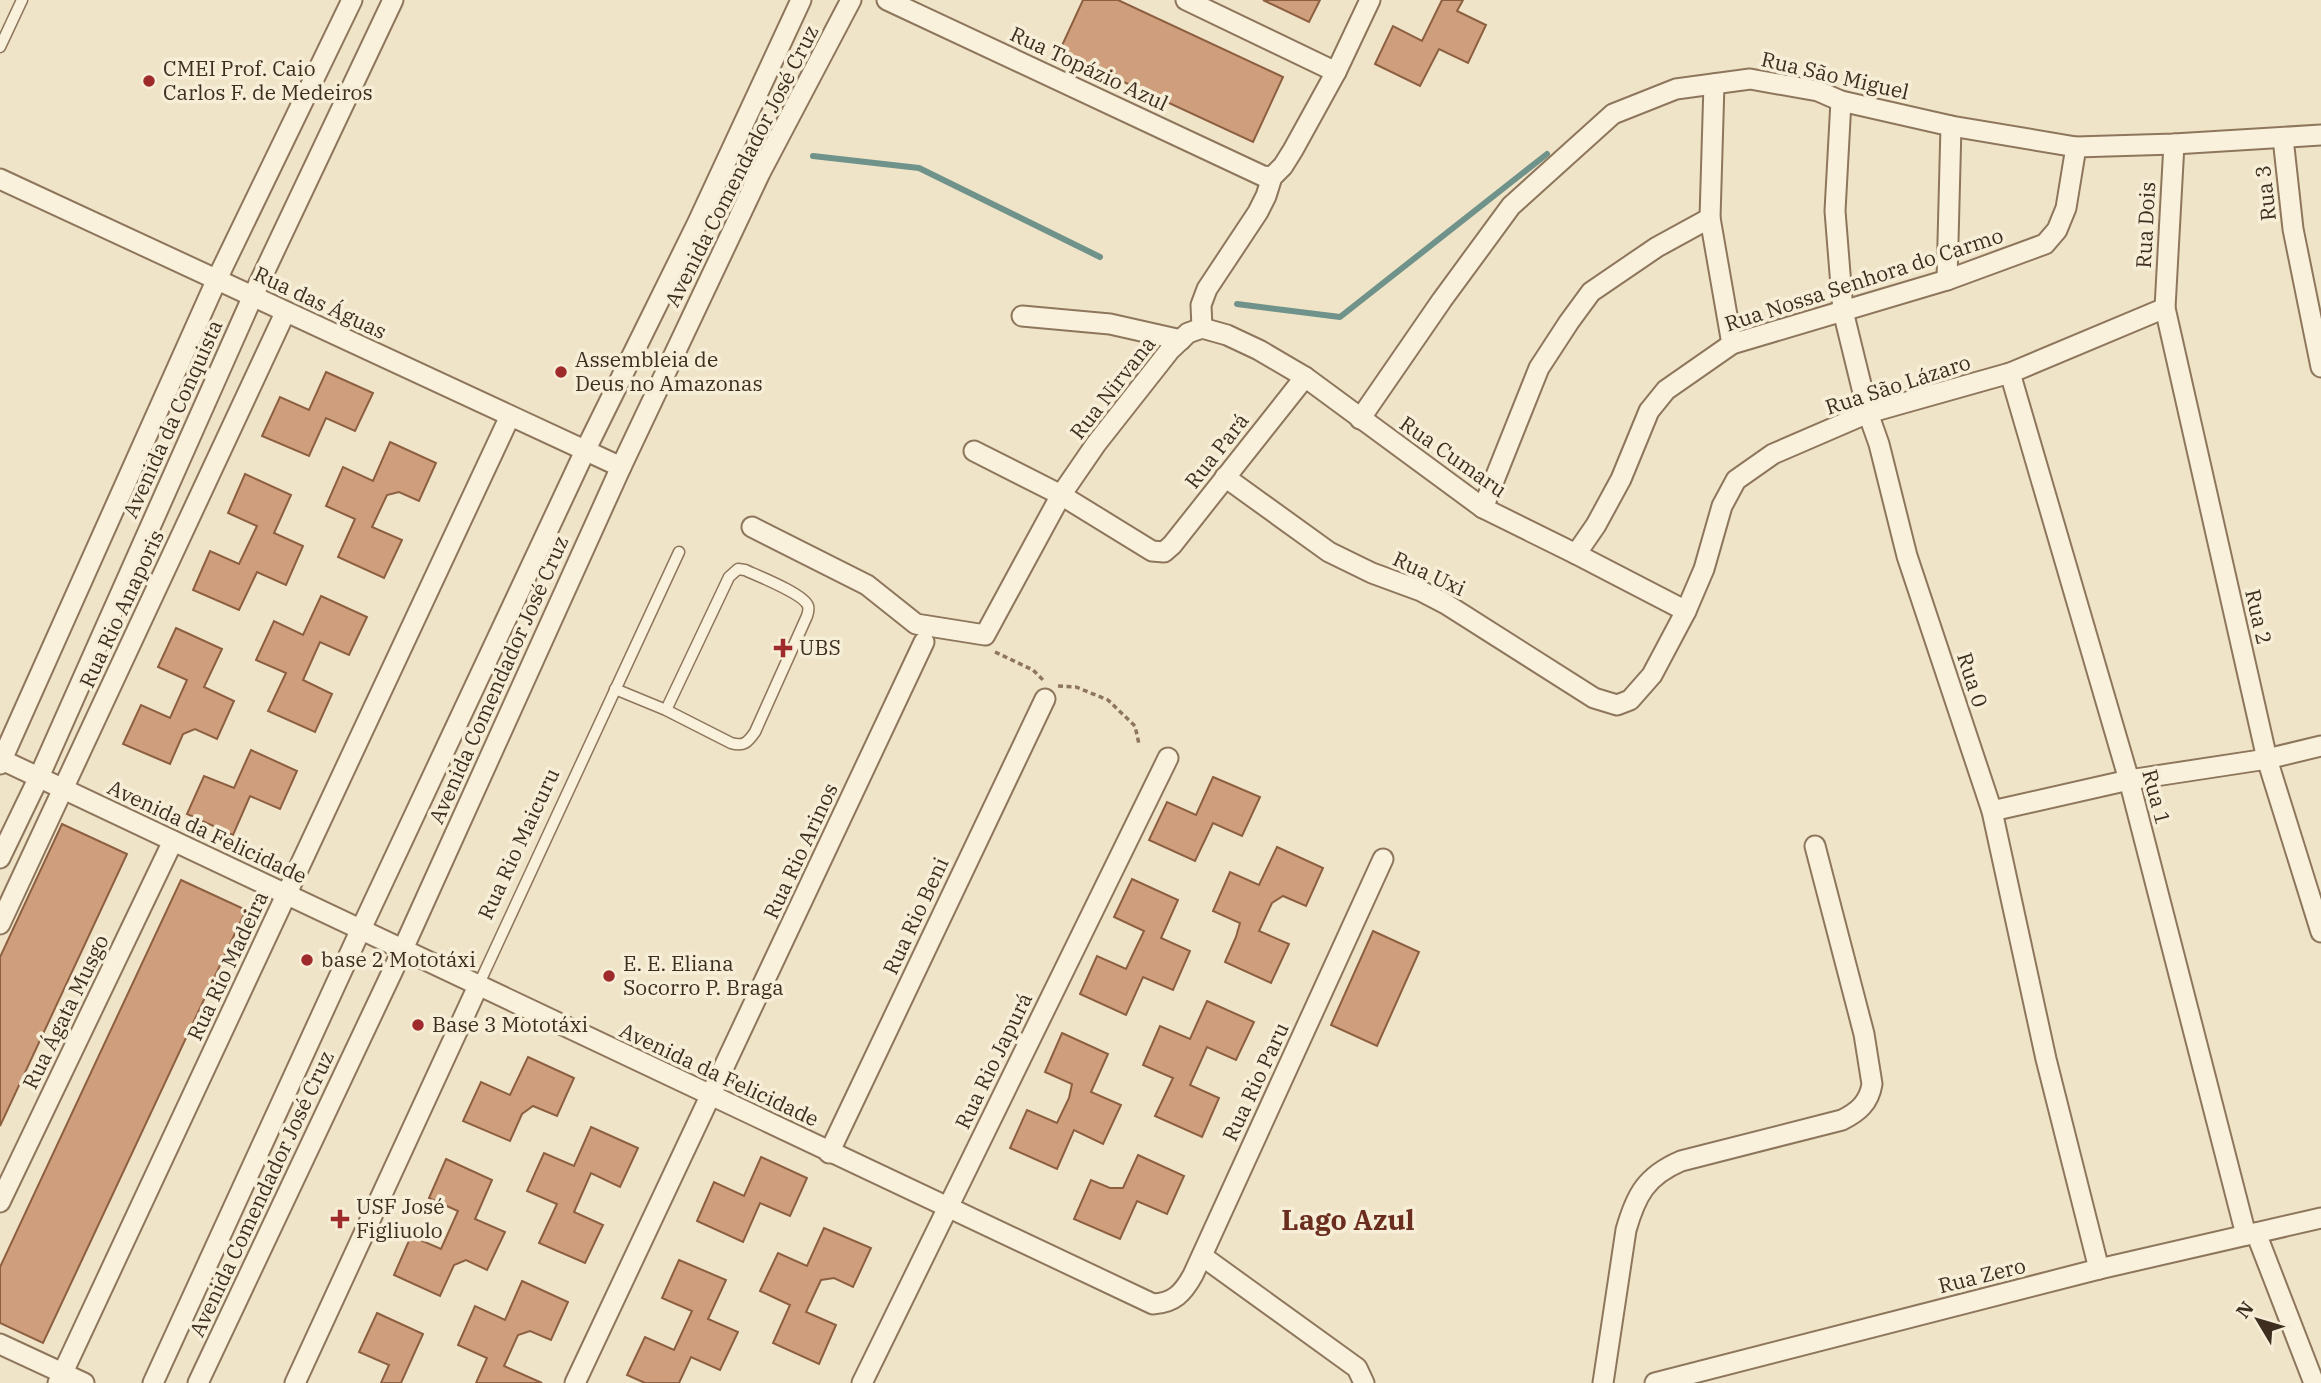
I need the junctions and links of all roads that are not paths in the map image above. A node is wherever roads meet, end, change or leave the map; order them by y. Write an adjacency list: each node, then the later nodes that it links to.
1 (22, 0): 9 (lane)
2 (352, 0): 21 (street, Avenida da Conquista)
3 (393, 0): 23 (street, Avenida da Conquista)
4 (801, 0): 37 (street, Avenida Comendador José Cruz)
5 (851, 0): 39 (street, Avenida Comendador José Cruz)
6 (887, 0): 18 (street, Rua Topázio Azul)
7 (1186, 0): 10 (street)
8 (1370, 0): 10 (street)
9 (0, 47)
10 (1336, 72): 18 (street)
11 (1714, 84): 12 (street, Rua São Miguel); 20 (street); 36 (street, Rua São Miguel)
12 (1841, 101): 13 (street, Rua São Miguel); 25 (street, Rua 0)
13 (1951, 125): 17 (street, Rua São Miguel); 22 (street)
14 (2321, 135): 15 (street, Rua São Miguel)
15 (2283, 138): 16 (street, Rua São Miguel); 31 (street, Rua 3)
16 (2174, 144): 17 (street, Rua São Miguel); 24 (street, Rua Dois)
17 (2076, 147): 22 (street, Rua Nossa Senhora do Carmo)
18 (1272, 177): 28 (street)
19 (0, 179): 21 (street, Rua das Águas)
20 (1710, 218): 30 (street); 42 (street)
21 (218, 279): 23 (street, Rua das Águas); 55 (street, Avenida da Conquista)
22 (1947, 280): 25 (street, Rua Nossa Senhora do Carmo)
23 (253, 298): 26 (street, Rua das Águas); 56 (street, Avenida da Conquista)
24 (2165, 308): 32 (street, Rua São Lázaro); 54 (street, Rua 2)
25 (1843, 311): 30 (street, Rua Nossa Senhora do Carmo); 34 (street, Rua 0)
26 (285, 313): 35 (street, Rua das Águas); 58 (street, Rua Rio Anaporis)
27 (1022, 316): 29 (street)
28 (1202, 328): 29 (street, Rua Nirvana); 33 (street, Rua Cumaru)
29 (1181, 340): 41 (street, Rua Nirvana)
30 (1732, 344): 45 (street, Rua Nossa Senhora do Carmo)
31 (2321, 367)
32 (2010, 373): 34 (street, Rua São Lázaro); 57 (street, Rua 1)
33 (1305, 377): 36 (street, Rua Cumaru); 40 (street, Rua Pará)
34 (1868, 413): 46 (street, Rua São Lázaro); 59 (street, Rua 0)
35 (510, 416): 37 (street, Rua das Águas); 64 (street, Rua Rio Madeira)
36 (1360, 419): 42 (street, Rua Cumaru)
37 (584, 451): 39 (street, Rua das Águas); 66 (street, Avenida Comendador José Cruz)
38 (974, 451): 41 (street)
39 (621, 467): 68 (street, Avenida Comendador José Cruz)
40 (1225, 477): 41 (street, Rua Pará); 50 (street, Rua Uxi)
41 (1061, 495): 43 (street, Rua Nirvana)
42 (1483, 508): 45 (street, Rua Cumaru)
43 (752, 527)
44 (679, 552): 48 (lane, Rua Rio Maicuru)
45 (1576, 554): 46 (street, Rua Cumaru)
46 (1686, 611): 50 (street, Rua São Lázaro)
47 (924, 642): 70 (street, Rua Rio Arinos)
48 (615, 689): 51 (lane); 69 (lane, Rua Rio Maicuru)
49 (1045, 699): 71 (street, Rua Rio Beni)
50 (1617, 705)
51 (666, 710): 51 (lane)
52 (2321, 746): 54 (street)
53 (1168, 758): 73 (street, Rua Rio Japurá)
54 (2267, 759): 57 (street); 67 (street, Rua 2)
55 (1, 761): 56 (street, Avenida da Felicidade)
56 (39, 777): 58 (street, Avenida da Felicidade); 62 (street, Avenida da Conquista)
57 (2129, 779): 59 (street); 75 (street, Rua 1)
58 (63, 789): 60 (street, Avenida da Felicidade); 65 (street, Rua Rio Anaporis)
59 (1992, 811): 77 (street, Rua 0)
60 (173, 841): 64 (street, Avenida da Felicidade); 72 (street, Rua Ágata Musgo)
61 (1815, 846): 88 (street)
62 (0, 858)
63 (1383, 859): 76 (street, Rua Rio Paru)
64 (286, 894): 66 (street, Avenida da Felicidade); 80 (street, Rua Rio Madeira)
65 (0, 924)
66 (361, 929): 68 (street, Avenida da Felicidade); 82 (street, Avenida Comendador José Cruz)
67 (2321, 932)
68 (403, 949): 69 (street, Avenida da Felicidade); 83 (street, Avenida Comendador José Cruz)
69 (478, 986): 70 (street, Avenida da Felicidade); 84 (street, Rua Rio Maicuru)
70 (711, 1096): 71 (street, Avenida da Felicidade); 85 (street, Rua Rio Arinos)
71 (829, 1153): 73 (street, Avenida da Felicidade)
72 (0, 1202)
73 (948, 1206): 78 (street, Avenida da Felicidade); 86 (street, Rua Rio Japurá)
74 (2321, 1218): 75 (street, Rua Zero)
75 (2251, 1234): 77 (street, Rua Zero); 90 (street, Rua 1)
76 (1202, 1256): 78 (street, Rua Rio Paru); 87 (street)
77 (2099, 1269): 89 (street, Rua Zero)
78 (1153, 1304)
79 (0, 1344): 80 (street)
80 (60, 1378): 81 (street)
81 (84, 1383)
82 (153, 1383)
83 (198, 1383)
84 (295, 1383)
85 (575, 1383)
86 (862, 1383)
87 (1364, 1383)
88 (1603, 1383)
89 (1655, 1383)
90 (2314, 1383)

